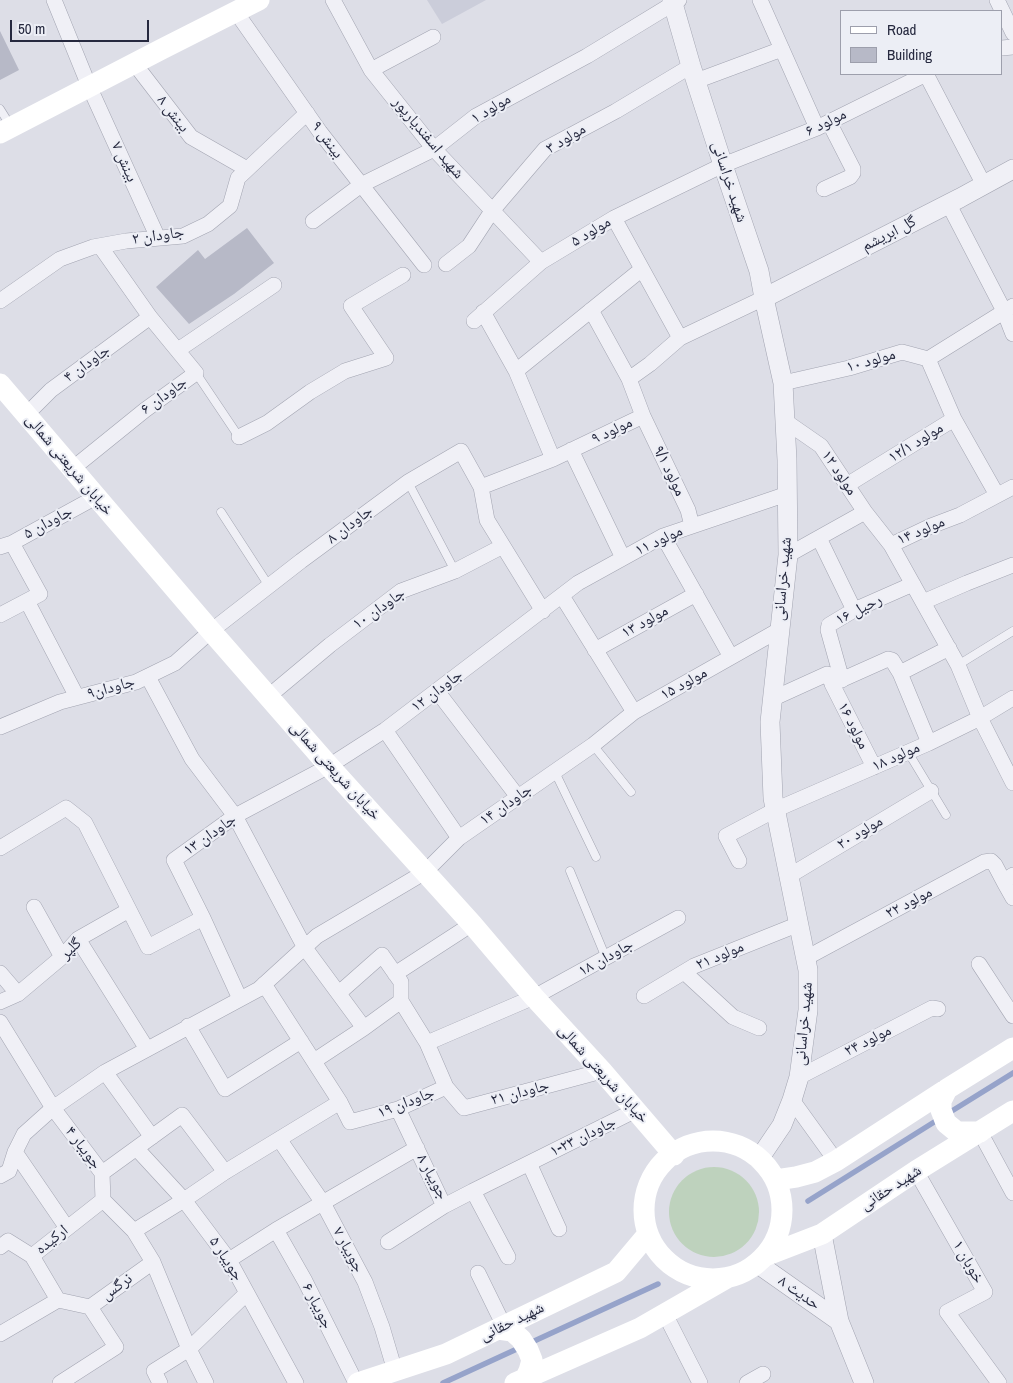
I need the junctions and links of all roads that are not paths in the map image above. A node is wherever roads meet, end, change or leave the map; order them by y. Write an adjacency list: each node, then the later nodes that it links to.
1 (54, 0): 16 (street, بینش ۷)
2 (259, 0): 6 (main road)
3 (332, 0): 12 (street, شهید اسفندیارپور)
4 (760, 0): 10 (street)
5 (675, 1): 13 (street, شهید خراسانی); 21 (street, مولود ۱)
6 (236, 12): 11 (main road); 18 (street, بینش ۹)
7 (1003, 12): 8 (street)
8 (1013, 33)
9 (433, 37): 12 (street)
10 (782, 49): 13 (street, مولود ۳); 19 (street)
11 (134, 64): 16 (main road); 24 (street, بینش ۸)
12 (371, 70): 21 (street, شهید اسفندیارپور)
13 (694, 74): 22 (street, شهید خراسانی); 29 (street, مولود ۳)
14 (924, 75): 19 (street, مولود ۶)
15 (927, 75): 26 (street)
16 (90, 86): 20 (main road); 32 (street, بینش ۷)
17 (0, 109): 20 (lane)
18 (307, 113): 24 (street, جاودان ۲); 25 (street, بینش ۹)
19 (823, 125): 22 (street, مولود ۶); 27 (street)
20 (6, 130)
21 (434, 148): 25 (street, مولود ۱); 29 (street, شهید اسفندیارپور)
22 (723, 165): 30 (street, مولود ۵); 40 (street, شهید خراسانی)
23 (1013, 169): 26 (street, گل ابریشم)
24 (247, 170): 32 (street, جاودان ۲)
25 (360, 185): 31 (street, مولود ۱); 36 (street, بینش ۹)
26 (984, 185): 28 (street, گل ابریشم)
27 (824, 189)
28 (948, 203): 40 (street, گل ابریشم); 42 (street)
29 (492, 211): 34 (street, شهید اسفندیارپور); 35 (street, مولود ۳)
30 (614, 218): 34 (street, مولود ۵); 37 (street)
31 (313, 221)
32 (158, 238): 33 (street, جاودان ۲)
33 (100, 246): 41 (street, جاودان ۲); 44 (street)
34 (541, 262): 49 (street, مولود ۵)
35 (446, 264)
36 (424, 265)
37 (642, 269): 43 (street); 46 (street)
38 (403, 275): 58 (street)
39 (274, 286): 47 (street)
40 (764, 298): 46 (street); 52 (street, شهید خراسانی)
41 (0, 301)
42 (1008, 308): 45 (street); 48 (street)
43 (591, 310): 49 (street); 51 (street, مولود ۹)
44 (150, 316): 47 (street); 54 (street, جاودان ۴)
45 (1013, 334)
46 (680, 338): 51 (street)
47 (178, 350): 50 (street)
48 (928, 360): 52 (street, مولود ۱۰); 56 (street, مولود ۱۲/۱)
49 (516, 371): 60 (street)
50 (196, 373): 58 (lane, جاودان ۶); 61 (street, جاودان ۶)
51 (629, 379): 55 (street, مولود ۹)
52 (783, 383): 57 (street, شهید خراسانی)
53 (0, 384): 54 (main road, خیابان شریعتی شمالی)
54 (26, 415): 61 (main road, خیابان شریعتی شمالی)
55 (643, 416): 59 (street, مولود ۹); 71 (street, مولود ۹/۱)
56 (954, 419): 63 (street, مولود ۱۲/۱); 67 (street)
57 (785, 422): 63 (street, مولود ۱۲); 66 (street, شهید خراسانی)
58 (240, 437)
59 (571, 450): 60 (street, مولود ۹); 78 (street)
60 (553, 458): 64 (street, مولود ۹)
61 (72, 469): 68 (main road, خیابان شریعتی شمالی)
62 (408, 482): 64 (street, جاودان ۸); 80 (lane); 82 (street, جاودان ۸)
63 (847, 485): 70 (street, مولود ۱۲)
64 (481, 487): 76 (street)
65 (1013, 487): 67 (street, مولود ۱۴)
66 (787, 494): 71 (street, مولود ۱۱); 77 (street, شهید خراسانی)
67 (997, 495): 75 (street, مولود ۱۴)
68 (96, 497): 74 (street, جاودان ۵); 91 (main road, خیابان شریعتی شمالی)
69 (220, 512): 82 (lane)
70 (865, 512): 73 (street); 75 (street, مولود ۱۴)
71 (692, 526): 72 (street, مولود ۱۱)
72 (663, 536): 78 (street, مولود ۱۱); 83 (street)
73 (819, 538): 77 (street); 87 (street)
74 (6, 545): 85 (street)
75 (890, 545): 81 (street)
76 (504, 546): 80 (street, جاودان ۱۰); 88 (street)
77 (788, 556): 90 (street, شهید خراسانی)
78 (623, 558): 84 (street, مولود ۱۱)
79 (1013, 565): 86 (street)
80 (455, 571): 101 (street, جاودان ۱۰)
81 (913, 584): 86 (street); 87 (street, رحیل ۱۶)
82 (269, 586): 91 (street, جاودان ۸)
83 (696, 594): 94 (street, مولود ۱۳); 95 (street)
84 (562, 596): 88 (street, مولود ۱۱); 94 (street)
85 (33, 597): 89 (street); 102 (street)
86 (923, 602): 93 (street)
87 (854, 610): 99 (street, رحیل ۱۶)
88 (542, 611): 100 (street, جاودان ۱۲)
89 (0, 615)
90 (779, 630): 95 (street, مولود ۱۵); 104 (street, شهید خراسانی)
91 (211, 631): 98 (street, جاودان۹); 101 (main road, خیابان شریعتی شمالی)
92 (1013, 631): 96 (lane)
93 (949, 648): 96 (street); 97 (street)
94 (595, 650): 105 (street)
95 (731, 657): 105 (street, مولود ۱۵)
96 (958, 665): 106 (street)
97 (900, 672): 99 (street, مولود ۱۶); 109 (street)
98 (148, 677): 102 (street, جاودان۹); 121 (street)
99 (837, 682): 104 (street, مولود ۱۶); 113 (street, مولود ۱۶)
100 (437, 691): 108 (street, جاودان ۱۲); 118 (street)
101 (269, 696): 112 (main road, خیابان شریعتی شمالی)
102 (77, 697): 107 (street, جاودان۹)
103 (1013, 698): 106 (street, مولود ۱۸)
104 (772, 699): 119 (street, شهید خراسانی)
105 (634, 712): 110 (street, مولود ۱۵)
106 (980, 718): 109 (street, مولود ۱۸); 115 (street)
107 (0, 726)
108 (386, 730): 112 (street, جاودان ۱۲); 122 (street)
109 (930, 743): 111 (street, مولود ۱۸)
110 (593, 745): 114 (street, جاودان ۱۴); 117 (lane)
111 (908, 752): 113 (street, مولود ۱۸); 116 (lane)
112 (329, 766): 121 (street, جاودان ۱۳); 127 (main road, خیابان شریعتی شمالی)
113 (874, 767): 119 (street, مولود ۱۸)
114 (555, 772): 118 (street, جاودان ۱۴); 124 (lane)
115 (1013, 783)
116 (932, 791): 120 (lane); 128 (street, مولود ۲۰)
117 (631, 792)
118 (518, 797): 122 (street, جاودان ۱۴)
119 (775, 810): 125 (street, مولود ۱۸); 128 (street, شهید خراسانی)
120 (946, 815)
121 (235, 816): 133 (street, جاودان ۱۳); 138 (street)
122 (459, 838): 127 (street, جاودان ۱۴)
123 (0, 848): 132 (street)
124 (596, 858)
125 (739, 861)
126 (570, 871): 140 (lane)
127 (426, 872): 135 (main road, خیابان شریعتی شمالی); 138 (street)
128 (789, 876): 136 (street, شهید خراسانی)
129 (1008, 878): 130 (street); 141 (street, مولود ۲۲)
130 (1013, 898)
131 (34, 907): 139 (street)
132 (128, 910): 133 (street); 137 (street, گلپر)
133 (203, 918): 151 (street, جاودان ۱۳)
134 (678, 918): 140 (street, جاودان ۱۸)
135 (472, 924): 145 (street); 150 (main road, خیابان شریعتی شمالی)
136 (799, 924): 141 (street, شهید خراسانی); 143 (street, مولود ۲۱)
137 (78, 939): 139 (street, گلپر); 163 (street)
138 (305, 948): 146 (street); 147 (street)
139 (62, 958): 148 (street, گلپر)
140 (606, 958): 150 (street, جاودان ۱۸)
141 (806, 958): 167 (street, شهید خراسانی)
142 (979, 964): 155 (street)
143 (684, 972): 149 (street, مولود ۲۱); 159 (street)
144 (0, 973): 148 (street)
145 (395, 974): 147 (street); 152 (street)
146 (264, 984): 151 (street); 160 (street)
147 (339, 993): 158 (street)
148 (18, 994): 153 (street)
149 (644, 996)
150 (534, 997): 161 (street); 165 (main road, خیابان شریعتی شمالی)
151 (240, 999): 157 (street)
152 (401, 1001): 158 (street); 161 (street, جاودان ۱۹)
153 (0, 1002)
154 (938, 1009): 167 (street, مولود ۲۴)
155 (1013, 1016)
156 (0, 1022): 172 (street, جویبار ۴)
157 (188, 1026): 160 (street); 163 (street)
158 (364, 1028): 164 (street)
159 (759, 1028)
160 (301, 1041): 164 (street)
161 (427, 1043): 168 (street, جاودان ۱۹)
162 (1013, 1048): 169 (main road)
163 (147, 1049): 166 (street)
164 (314, 1061): 171 (street)
165 (602, 1071): 168 (street, جاودان ۲۱); 174 (main road, خیابان شریعتی شمالی)
166 (106, 1072): 172 (street); 177 (street)
167 (799, 1077): 170 (street, شهید خراسانی)
168 (446, 1088): 173 (street, جاودان ۱۹)
169 (947, 1089): 176 (main road); 185 (main road)
170 (792, 1100): 184 (street, شهید خراسانی); 185 (street)
171 (340, 1102): 173 (street, جاودان ۱۹); 178 (street)
172 (53, 1108): 181 (street); 189 (street, جویبار ۴)
173 (398, 1110): 179 (street, جویبار ۸)
174 (636, 1110): 182 (main road, خیابان شریعتی شمالی); 186 (street, جاودان ۲۳-۱)
175 (1013, 1111): 176 (main road, شهید حقانی)
176 (980, 1132): 187 (main road, شهید حقانی); 193 (street)
177 (152, 1137): 180 (street); 188 (street)
178 (279, 1139): 188 (street); 196 (street, جویبار ۷)
179 (417, 1148): 196 (street); 197 (street, جویبار ۸)
180 (137, 1149): 189 (street); 195 (street, جویبار ۵)
181 (15, 1152): 190 (street); 198 (street)
182 (674, 1154): 184 (main road); 202 (main road)
183 (0, 1156): 190 (street)
184 (759, 1159): 191 (main road)
185 (836, 1161): 191 (main road)
186 (529, 1163): 192 (street, جاودان ۲۳-۱); 199 (street)
187 (916, 1171): 203 (main road, شهید حقانی); 233 (street, خوبان ۱)
188 (225, 1172): 195 (street)
189 (102, 1173): 194 (street, جویبار ۴)
190 (4, 1174)
191 (776, 1180): 209 (main road)
192 (473, 1191): 197 (street, جویبار ۸); 207 (street, جویبار ۸)
193 (1013, 1193)
194 (103, 1200): 198 (street, ارکیده); 200 (street)
195 (184, 1200): 200 (street); 208 (street, جویبار ۵)
196 (323, 1203): 201 (street); 221 (street, جویبار ۷)
197 (444, 1206): 204 (street)
198 (67, 1228): 206 (street, ارکیده)
199 (559, 1229)
200 (134, 1230): 210 (street)
201 (276, 1230): 208 (street); 229 (street, جویبار ۶)
202 (648, 1234): 212 (main road); 218 (main road, شهید حقانی)
203 (822, 1234): 209 (main road, شهید حقانی); 217 (street)
204 (388, 1242)
205 (0, 1247): 206 (street, ارکیده)
206 (32, 1256): 214 (street)
207 (508, 1257)
208 (229, 1260): 213 (street, جویبار ۵)
209 (761, 1260): 212 (main road); 217 (street, حدیث ۸)
210 (153, 1262): 215 (street, نرگس); 220 (street)
211 (478, 1273): 218 (street)
212 (728, 1277): 216 (main road)
213 (247, 1293): 220 (street); 228 (street, جویبار ۵)
214 (58, 1300): 215 (street, نرگس); 219 (street)
215 (90, 1307): 223 (street)
216 (665, 1314): 224 (main road); 230 (street)
217 (839, 1321): 232 (street)
218 (501, 1328): 221 (main road, شهید حقانی); 224 (main road)
219 (0, 1334)
220 (189, 1349): 226 (street); 227 (street)
221 (395, 1371): 229 (main road, شهید حقانی)
222 (763, 1374): 231 (street)
223 (76, 1379): 225 (street)
224 (520, 1381)
225 (60, 1383)
226 (160, 1383)
227 (206, 1383)
228 (296, 1383)
229 (357, 1383)
230 (700, 1383)
231 (748, 1383)
232 (864, 1383)
233 (999, 1383)

